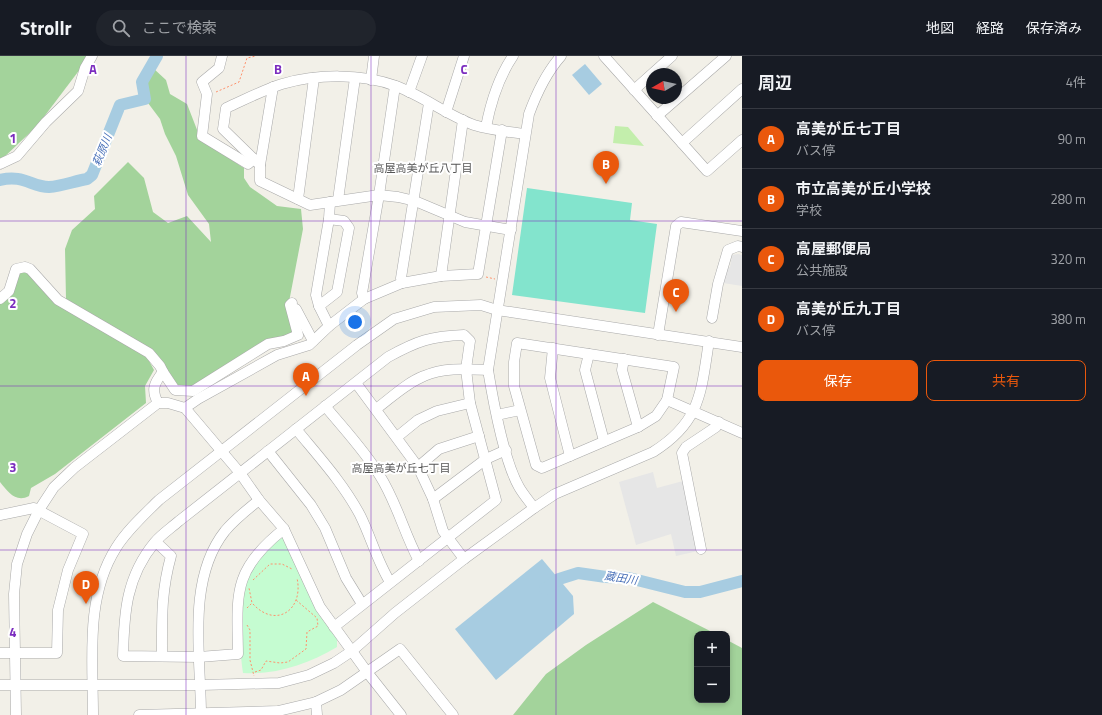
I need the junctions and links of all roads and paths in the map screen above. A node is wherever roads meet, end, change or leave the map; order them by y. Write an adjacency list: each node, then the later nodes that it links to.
1 (92, 56): 31 (street)
2 (222, 56): 20 (street)
3 (256, 56): 20 (path)
4 (374, 56): 14 (street)
5 (422, 56): 19 (street)
6 (464, 56): 22 (street)
7 (513, 56): 25 (street)
8 (561, 56): 27 (street)
9 (672, 56): 18 (street)
10 (726, 56): 23 (street)
11 (610, 58): 18 (street)
12 (314, 78): 13 (street); 16 (street); 33 (street)
13 (355, 78): 14 (street); 34 (street)
14 (371, 80): 15 (street)
15 (395, 86): 19 (street); 32 (street)
16 (273, 87): 30 (street); 30 (street)
17 (742, 89): 29 (street)
18 (634, 90): 23 (street)
19 (409, 92): 21 (street)
20 (207, 94): 30 (street)
21 (429, 103): 22 (street); 35 (street)
22 (446, 112): 24 (street)
23 (657, 116): 29 (street)
24 (463, 120): 25 (street); 36 (street)
25 (486, 127): 26 (street)
26 (502, 130): 27 (street); 38 (street)
27 (525, 134): 39 (street)
28 (742, 140): 29 (street)
29 (682, 143)
30 (257, 162): 33 (street)
31 (0, 164)
32 (379, 195): 34 (street); 35 (street); 47 (street)
33 (298, 199): 34 (street)
34 (334, 201): 37 (street)
35 (415, 201): 36 (street); 45 (street)
36 (450, 216): 38 (street); 43 (street)
37 (329, 219): 48 (street); 48 (street)
38 (485, 227): 39 (street); 42 (street)
39 (511, 230): 44 (street)
40 (742, 231): 52 (street)
41 (742, 247): 50 (street)
42 (478, 274): 43 (street); 44 (path)
43 (440, 276): 45 (street)
44 (502, 280): 49 (street)
45 (402, 283): 47 (street)
46 (0, 299): 61 (street)
47 (364, 299): 51 (street)
48 (319, 306): 51 (street)
49 (497, 310): 52 (street); 60 (street); 79 (street)
50 (712, 318)
51 (329, 326): 53 (street)
52 (658, 335): 54 (street)
53 (313, 341): 61 (street); 67 (street)
54 (709, 341): 55 (street); 70 (street)
55 (742, 347)
56 (553, 348): 57 (street); 69 (street); 82 (street)
57 (589, 354): 58 (street); 78 (street)
58 (624, 359): 63 (street); 73 (street)
59 (466, 369): 60 (street); 62 (street); 65 (street); 68 (street)
60 (488, 370): 71 (street)
61 (163, 372): 64 (street)
62 (356, 383): 66 (street); 68 (street)
63 (667, 400): 70 (street); 73 (street)
64 (158, 403): 67 (street); 89 (street)
65 (470, 403): 76 (street); 77 (street)
66 (325, 406): 74 (street); 96 (street)
67 (185, 408): 79 (street)
68 (376, 409): 77 (street)
69 (520, 410): 71 (street); 82 (street)
70 (694, 411): 72 (street); 88 (street)
71 (497, 416): 80 (street)
72 (719, 422): 75 (street); 94 (street)
73 (638, 427): 78 (street)
74 (296, 429): 81 (street); 99 (street)
75 (742, 432)
76 (479, 436): 83 (street); 84 (street)
77 (398, 438): 84 (street)
78 (604, 441): 82 (street)
79 (222, 450): 85 (street); 114 (street)
80 (506, 450): 83 (street); 88 (street)
81 (268, 451): 85 (street); 102 (street)
82 (570, 456)
83 (486, 459): 86 (street); 92 (street)
84 (418, 467): 86 (street)
85 (240, 473): 87 (street); 93 (street)
86 (433, 499): 92 (street)
87 (260, 500): 91 (street); 110 (street)
88 (534, 508): 95 (street)
89 (39, 510): 90 (street); 108 (street); 108 (street)
90 (0, 515)
91 (284, 529): 97 (street); 110 (street)
92 (448, 537): 95 (street); 96 (street)
93 (156, 542): 109 (street); 109 (street)
94 (701, 549)
95 (464, 558): 106 (street)
96 (419, 560): 99 (street)
97 (302, 566): 101 (path); 105 (street)
98 (296, 575): 100 (path)
99 (390, 582): 102 (street)
100 (296, 600): 101 (path); 111 (path)
101 (252, 603): 103 (path)
102 (362, 604): 105 (street)
103 (246, 609)
104 (244, 622): 111 (path)
105 (334, 627): 106 (street)
106 (352, 651): 112 (street); 115 (street)
107 (0, 653): 108 (street)
108 (15, 654): 113 (street)
109 (162, 655): 110 (street)
110 (199, 657): 117 (street)
111 (255, 672): 115 (path)
112 (367, 672): 118 (street); 127 (street); 128 (street)
113 (16, 684): 114 (street); 116 (street); 122 (street)
114 (93, 684): 117 (street); 123 (street)
115 (254, 684): 117 (street)
116 (0, 685)
117 (201, 685): 120 (street)
118 (316, 702): 119 (street); 126 (street)
119 (278, 713): 121 (street)
120 (201, 714): 121 (street); 125 (street)
121 (239, 714)
122 (16, 715)
123 (93, 715)
124 (139, 715): 125 (street)
125 (164, 715)
126 (317, 715)
127 (401, 715)
128 (453, 715)

